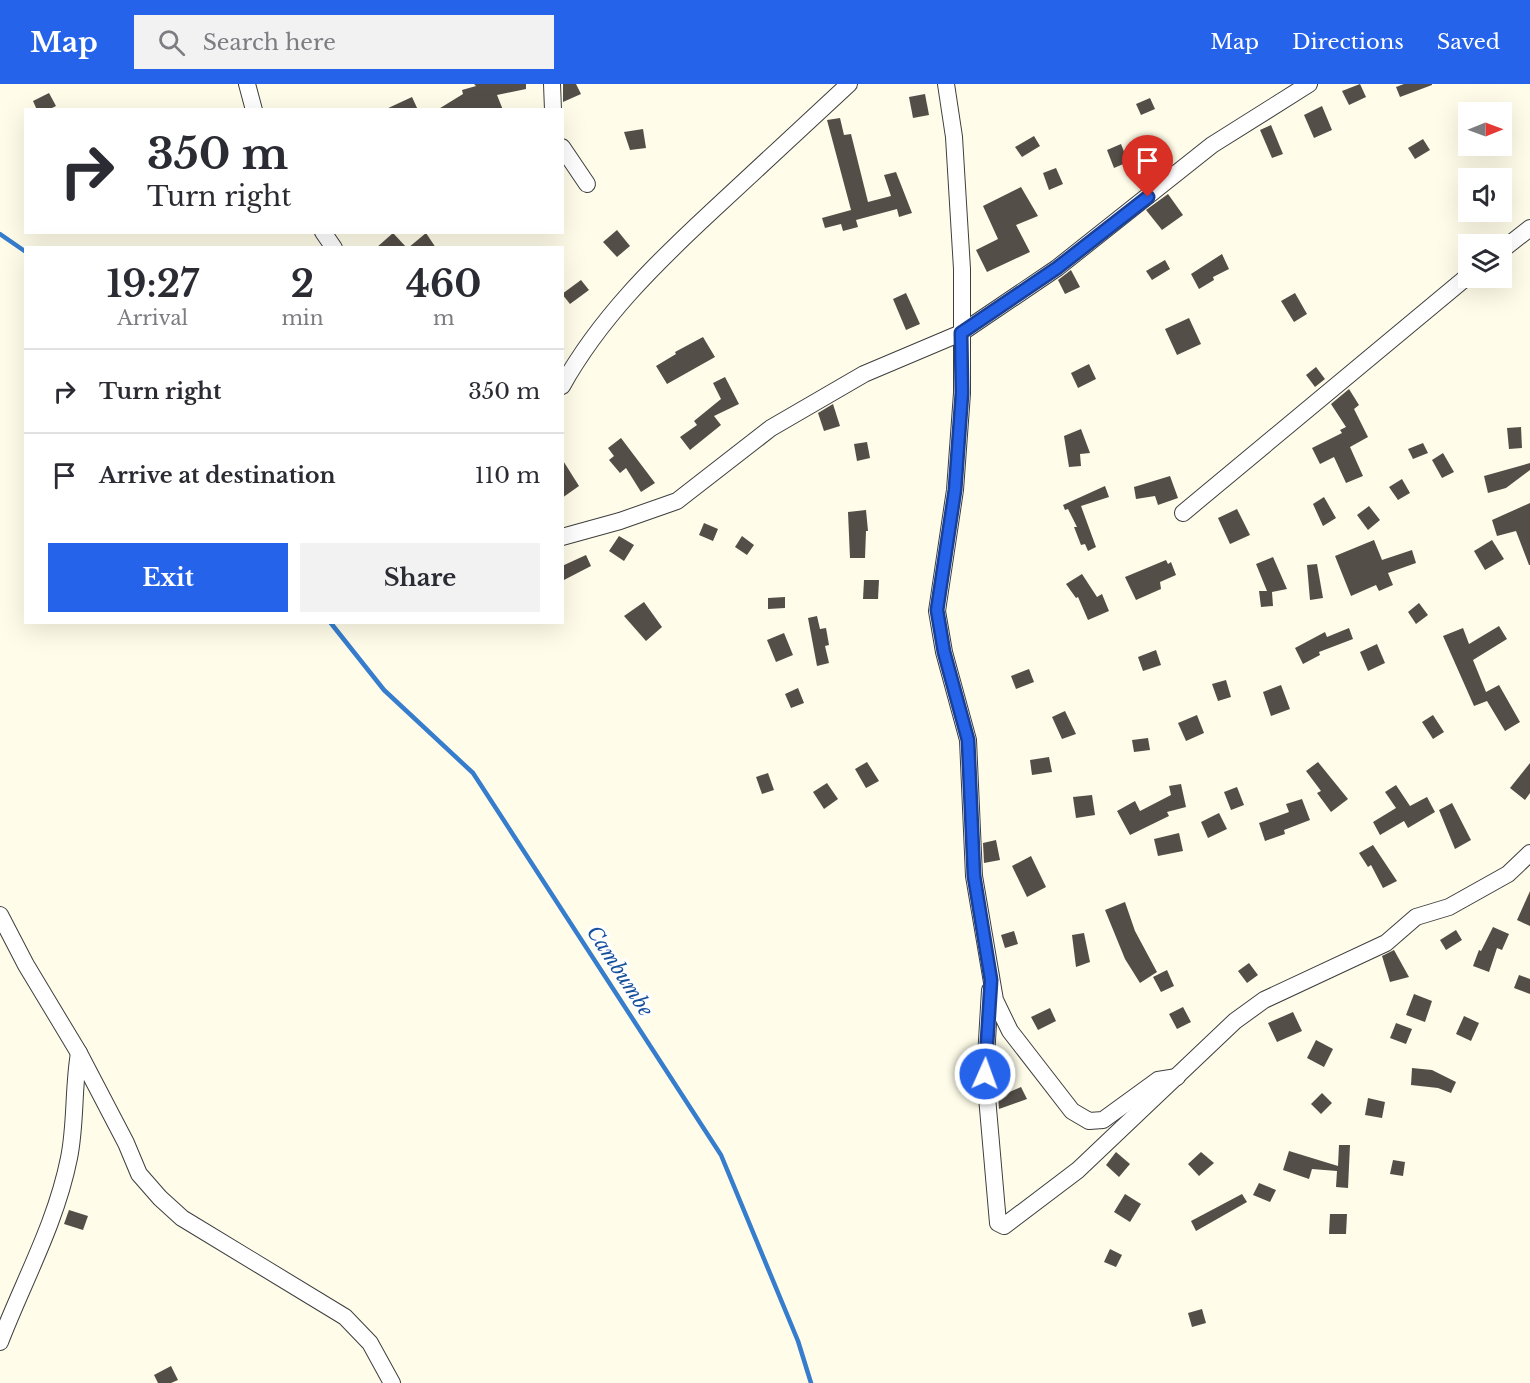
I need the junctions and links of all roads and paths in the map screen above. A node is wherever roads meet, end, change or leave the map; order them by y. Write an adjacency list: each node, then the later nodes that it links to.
1 (247, 84): 6 (street)
2 (552, 84): 7 (street)
3 (849, 84): 14 (street)
4 (946, 84): 13 (street)
5 (1309, 84): 13 (street)
6 (253, 108)
7 (553, 108)
8 (564, 150): 9 (street)
9 (587, 184)
10 (1530, 228): 11 (street)
11 (1512, 242)
12 (1458, 284): 15 (street)
13 (961, 333): 16 (street); 19 (street)
14 (564, 382)
15 (1184, 513)
16 (564, 536)
17 (1530, 853): 21 (street)
18 (0, 915): 20 (street)
19 (991, 980): 21 (street); 21 (street)
20 (79, 1053): 22 (street); 23 (street)
21 (1177, 1077)
22 (0, 1341)
23 (392, 1383)

